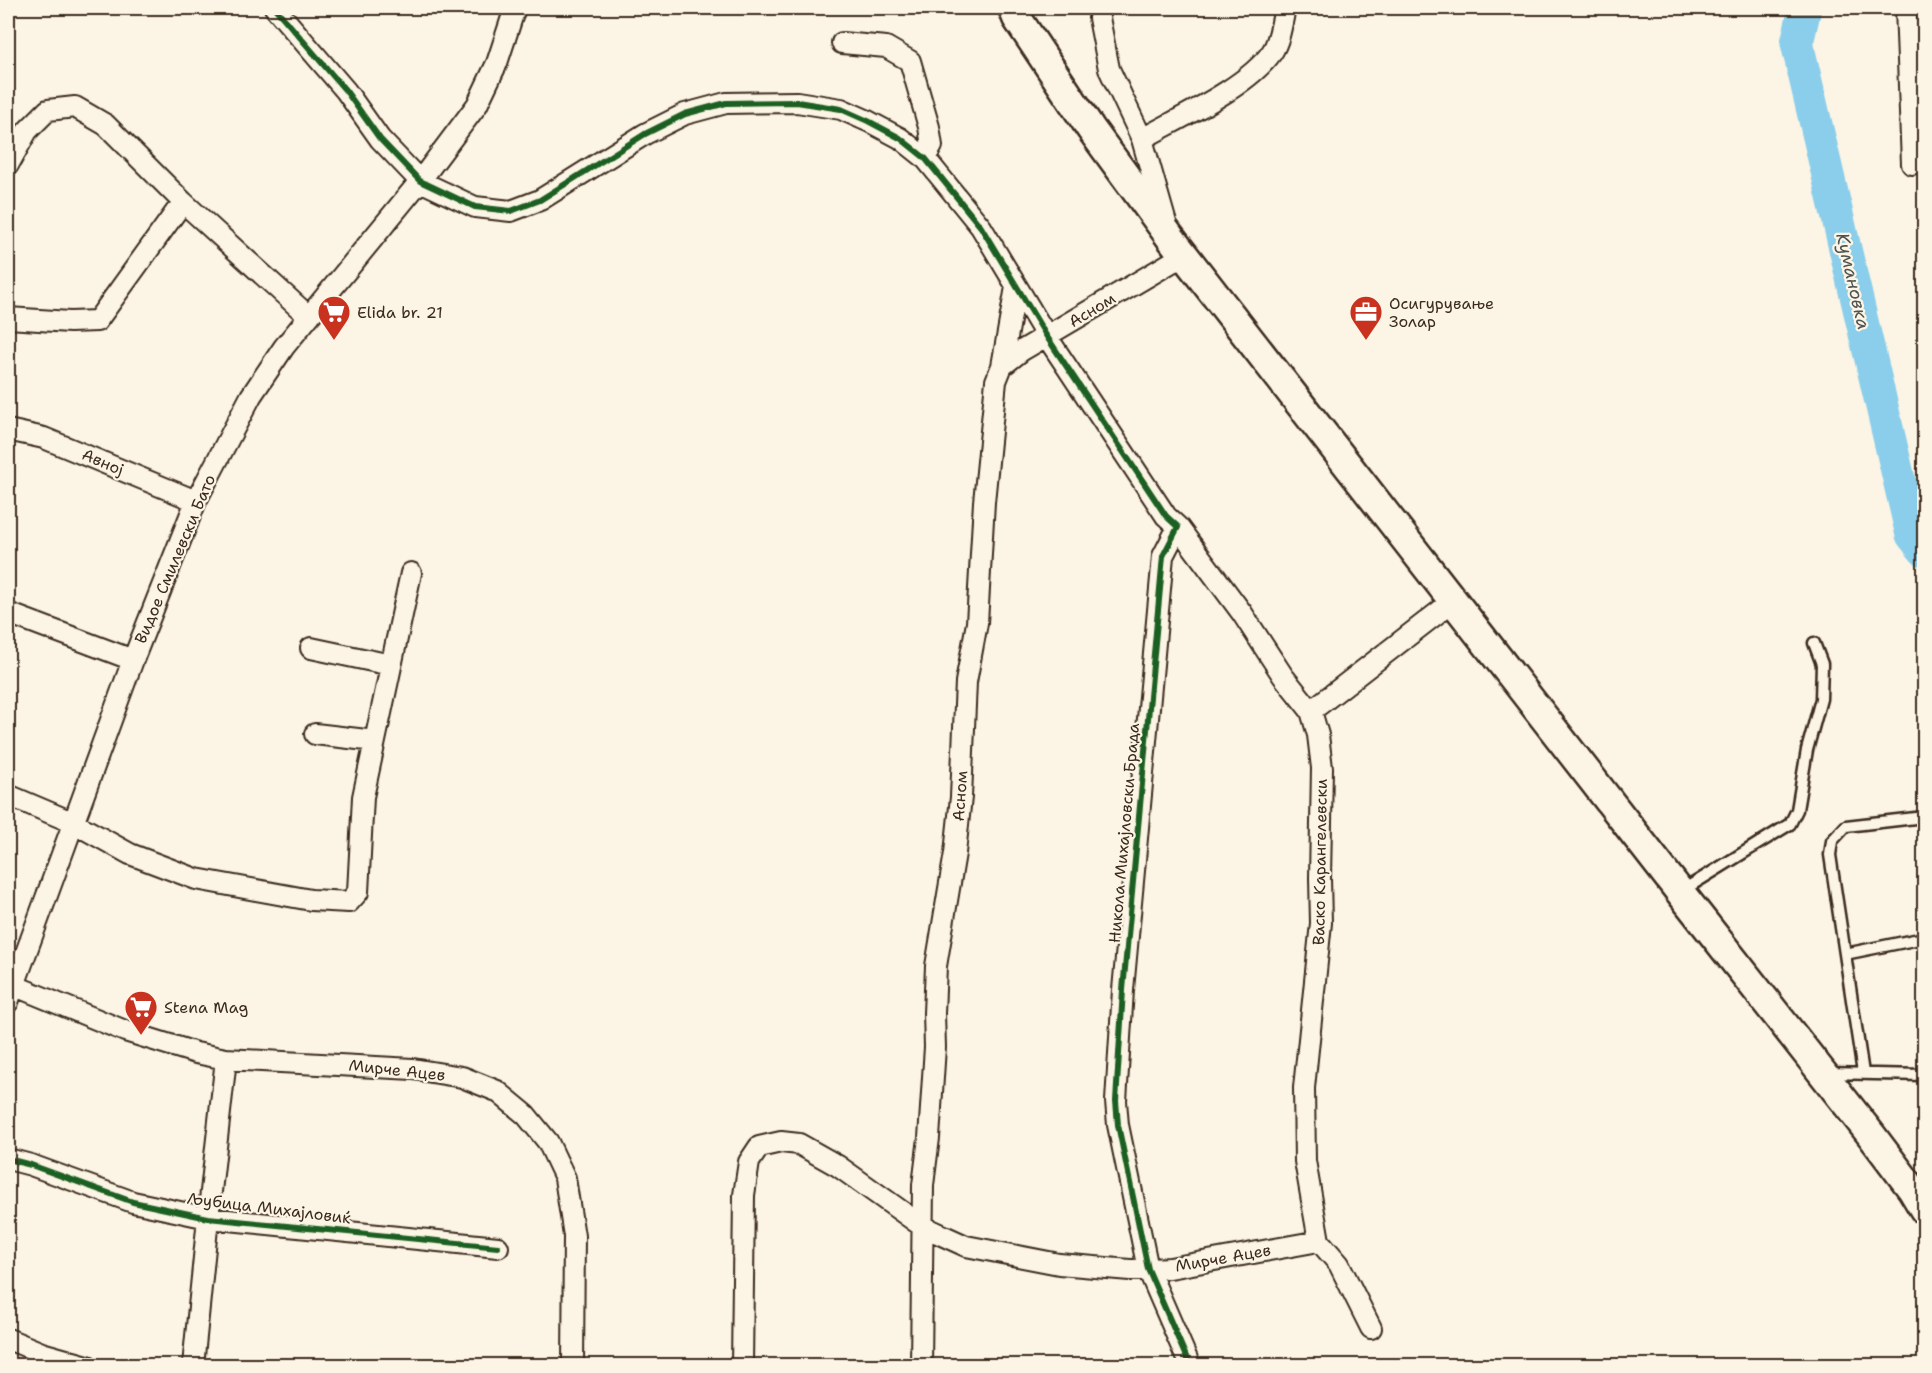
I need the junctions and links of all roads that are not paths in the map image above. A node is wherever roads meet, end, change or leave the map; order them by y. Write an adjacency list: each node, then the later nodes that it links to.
1 (274, 8): 12 (street)
2 (515, 8): 12 (street, Видое Смилевски Бато)
3 (1285, 8): 8 (street)
4 (1906, 8): 10 (street)
5 (1011, 11): 14 (main road)
6 (1099, 18): 8 (street)
7 (842, 43): 9 (street)
8 (1142, 139): 14 (street)
9 (925, 158): 12 (street); 15 (street)
10 (1912, 164)
11 (8, 165): 13 (street)
12 (420, 181): 16 (street, Видое Смилевски Бато)
13 (183, 202): 16 (street); 17 (street)
14 (1177, 246): 18 (street, Асном); 24 (main road)
15 (1016, 287): 18 (street); 19 (street, Асном)
16 (308, 316): 21 (street, Видое Смилевски Бато)
17 (8, 318)
18 (1047, 337): 19 (street, Асном); 22 (street)
19 (1002, 366): 47 (street, Асном)
20 (8, 430): 21 (street, Авној)
21 (196, 501): 28 (street, Видое Смилевски Бато)
22 (1178, 527): 30 (street, Васко Карангелевски); 50 (street, Никола Михајловски Брада)
23 (411, 573): 29 (street)
24 (1453, 601): 30 (street); 36 (main road)
25 (8, 613): 28 (street)
26 (1814, 643): 36 (lane)
27 (311, 648): 29 (street)
28 (133, 660): 35 (street, Видое Смилевски Бато)
29 (391, 665): 32 (street)
30 (1311, 711): 48 (street, Васко Карангелевски)
31 (315, 734): 32 (street)
32 (375, 741): 35 (street)
33 (8, 795): 35 (street)
34 (1924, 817): 38 (lane)
35 (75, 823): 39 (street, Видое Смилевски Бато)
36 (1680, 892): 41 (main road)
37 (1924, 938): 38 (lane)
38 (1845, 954): 42 (lane)
39 (10, 991): 40 (street, Мирче Ацев)
40 (226, 1059): 46 (street); 55 (street, Мирче Ацев)
41 (1822, 1072): 42 (lane); 45 (main road)
42 (1863, 1073): 43 (lane)
43 (1924, 1075)
44 (8, 1159): 46 (street, Љубица Михајловиќ)
45 (1924, 1209)
46 (208, 1218): 49 (street, Љубица Михајловиќ); 54 (street)
47 (922, 1226): 50 (street, Мирче Ацев); 56 (street, Мирче Ацев); 57 (street)
48 (1319, 1241): 50 (street, Мирче Ацев); 51 (street)
49 (498, 1247)
50 (1148, 1269): 58 (street, Никола Михајловски Брада)
51 (1371, 1328)
52 (8, 1339): 53 (street)
53 (88, 1365)
54 (193, 1365)
55 (573, 1365)
56 (742, 1365)
57 (921, 1365)
58 (1190, 1365)

